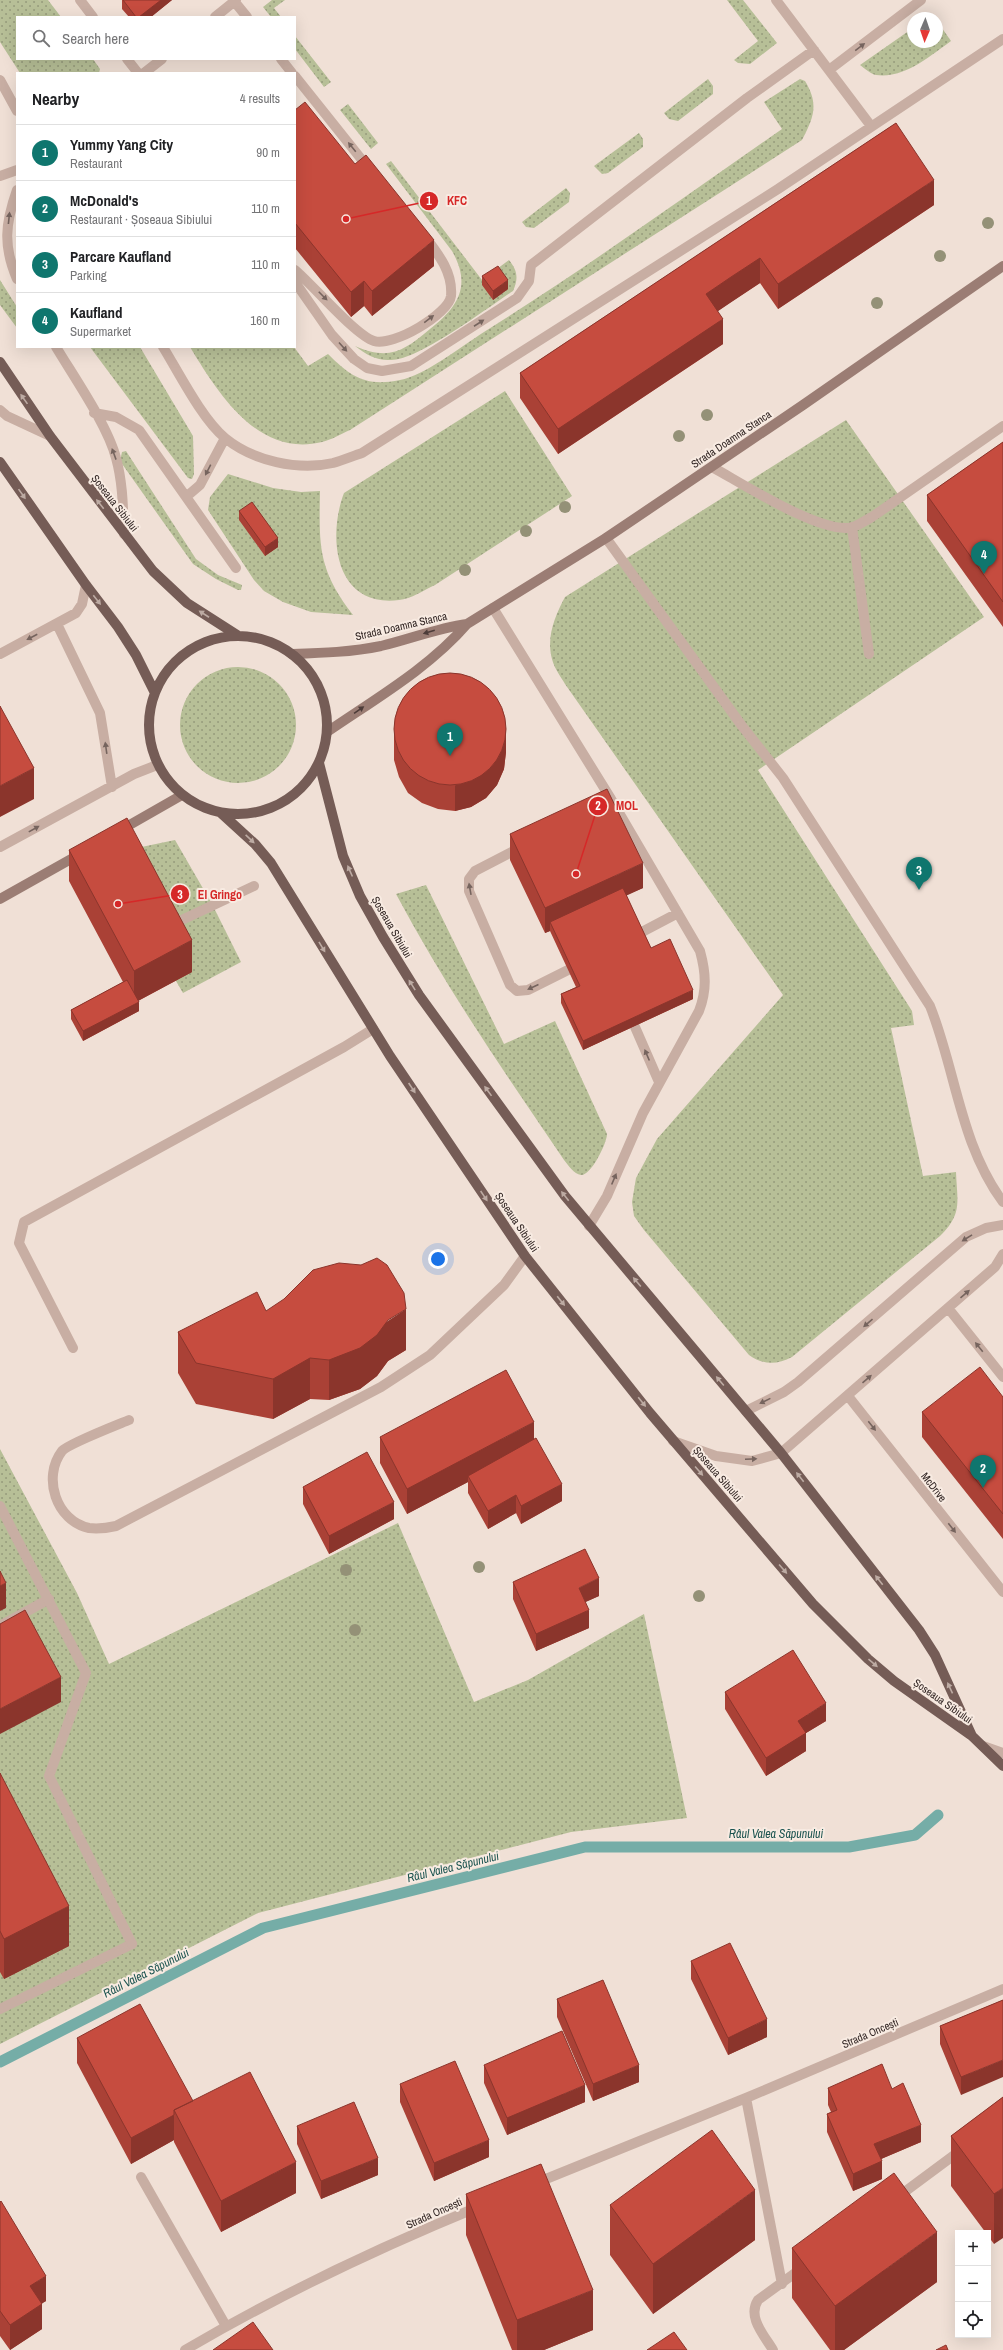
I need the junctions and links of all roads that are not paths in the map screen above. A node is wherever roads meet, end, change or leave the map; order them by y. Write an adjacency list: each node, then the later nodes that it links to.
1 (80, 0): 5 (street)
2 (776, 0): 9 (street)
3 (921, 0): 13 (street, one-way to 3)
4 (235, 1): 6 (street); 7 (street)
5 (92, 16)
6 (216, 16)
7 (246, 16)
8 (1003, 38): 20 (street)
9 (814, 50): 13 (street); 29 (street, one-way to 9)
10 (128, 60): 14 (street)
11 (161, 60): 15 (street)
12 (282, 60): 16 (street)
13 (829, 70): 20 (street)
14 (137, 72)
15 (145, 72)
16 (291, 72)
17 (296, 77): 23 (street, one-way to 17)
18 (0, 80): 19 (street)
19 (16, 109)
20 (871, 126): 37 (street)
21 (16, 170): 22 (street)
22 (0, 176)
23 (377, 178)
24 (16, 193): 28 (street, one-way to 24)
25 (421, 233): 27 (street, one-way to 25)
26 (1003, 266): 39 (street, Strada Doamna Stanca)
27 (296, 271)
28 (16, 276)
29 (296, 284)
30 (57, 348): 34 (street)
31 (164, 348): 37 (street)
32 (0, 362): 36 (main road, Șoseaua Sibiului, one-way to 32)
33 (0, 410): 36 (street)
34 (94, 413): 40 (street); 42 (street, one-way to 34)
35 (1003, 426): 41 (street)
36 (50, 436): 42 (main road, Șoseaua Sibiului, one-way to 36)
37 (225, 438): 40 (street, one-way to 40)
38 (0, 462): 45 (main road, one-way to 45)
39 (712, 467): 41 (street); 43 (street, Strada Doamna Stanca)
40 (186, 497): 44 (street)
41 (852, 527): 52 (street)
42 (124, 534): 49 (main road, Șoseaua Sibiului, one-way to 42)
43 (606, 538): 46 (street, Strada Doamna Stanca); 73 (street)
44 (236, 568)
45 (86, 585): 47 (street); 53 (main road, one-way to 53)
46 (492, 608): 48 (street, Strada Doamna Stanca); 66 (street)
47 (57, 624): 50 (street, one-way to 50); 57 (street, one-way to 47)
48 (468, 624): 51 (street, Strada Doamna Stanca, one-way to 51); 54 (street, Strada Doamna Stanca, one-way to 48)
49 (237, 635): 51 (main road, Șoseaua Sibiului); 53 (main road, Șoseaua Sibiului)
50 (0, 654)
51 (292, 654): 54 (main road, Șoseaua Sibiului)
52 (869, 654)
53 (154, 691): 56 (main road, Șoseaua Sibiului)
54 (327, 732): 55 (main road, Șoseaua Sibiului)
55 (318, 763): 59 (main road, Șoseaua Sibiului); 75 (main road, Șoseaua Sibiului, one-way to 55)
56 (157, 765): 57 (street); 58 (main road, Șoseaua Sibiului)
57 (112, 787): 62 (street, one-way to 57)
58 (182, 795): 59 (main road, Șoseaua Sibiului); 60 (street)
59 (221, 812): 71 (main road, Șoseaua Sibiului, one-way to 71)
60 (108, 838)
61 (529, 842): 69 (street, one-way to 61)
62 (0, 847)
63 (87, 850): 65 (street)
64 (254, 886): 67 (street)
65 (0, 899)
66 (678, 913): 68 (street); 72 (street)
67 (168, 926)
68 (640, 933)
69 (568, 970)
70 (635, 1027): 72 (street, one-way to 70)
71 (373, 1029): 77 (main road, Șoseaua Sibiului, one-way to 77); 79 (street)
72 (658, 1082): 75 (street, one-way to 72)
73 (1003, 1202)
74 (1003, 1225): 82 (street, one-way to 82)
75 (589, 1226): 82 (main road, Șoseaua Sibiului, one-way to 75)
76 (1003, 1254): 78 (street, one-way to 76)
77 (525, 1256): 83 (street); 84 (main road, Șoseaua Sibiului, one-way to 84)
78 (948, 1308): 80 (street, one-way to 78); 81 (street, one-way to 78)
79 (73, 1348)
80 (1003, 1377)
81 (848, 1396): 85 (street); 87 (street, McDrive, one-way to 87)
82 (746, 1411): 85 (main road, Șoseaua Sibiului)
83 (129, 1420)
84 (673, 1441): 85 (street, one-way to 85); 90 (main road, Șoseaua Sibiului, one-way to 90)
85 (781, 1454): 90 (main road, Șoseaua Sibiului, one-way to 85)
86 (0, 1506): 88 (street)
87 (1003, 1592)
88 (48, 1599): 89 (street); 95 (street)
89 (0, 1626)
90 (972, 1736): 91 (main road)
91 (983, 1746): 92 (street); 93 (main road)
92 (1003, 1753)
93 (1003, 1766)
94 (1003, 1990): 96 (street, Strada Oncești)
95 (0, 2009)
96 (746, 2098): 99 (street, Strada Oncești); 103 (street)
97 (971, 2142): 101 (street)
98 (141, 2177): 104 (street)
99 (526, 2187)
100 (489, 2202): 104 (street, Strada Oncești)
101 (889, 2203)
102 (813, 2260): 103 (street)
103 (782, 2284): 106 (street)
104 (226, 2326): 105 (street, Strada Oncești)
105 (185, 2350)
106 (773, 2350)

